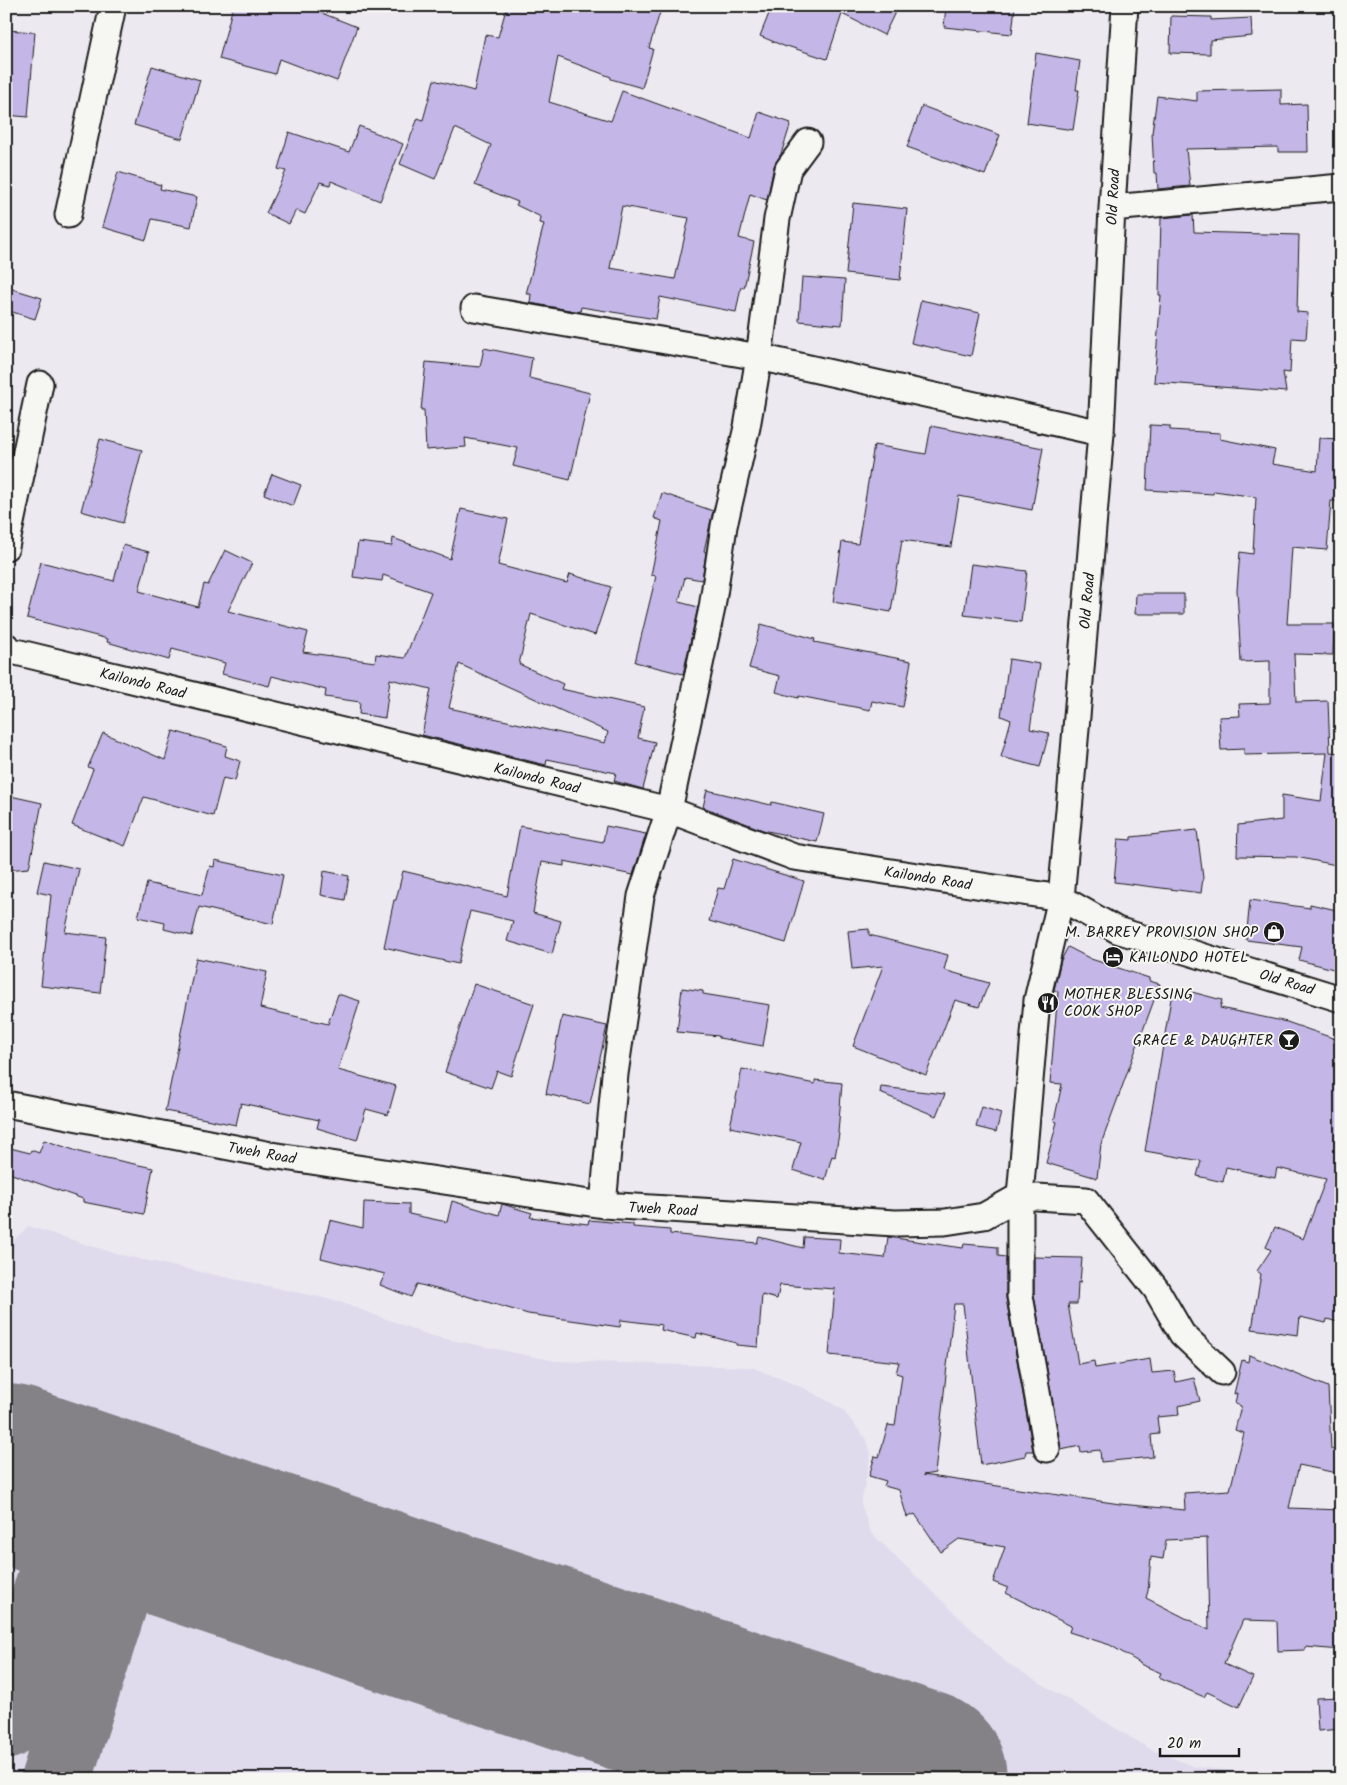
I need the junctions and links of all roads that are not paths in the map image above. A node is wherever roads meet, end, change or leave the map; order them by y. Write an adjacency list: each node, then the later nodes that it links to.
1 (113, 6): 6 (street)
2 (1125, 6): 5 (street, Old Road)
3 (808, 142): 8 (street)
4 (1341, 187): 5 (street)
5 (1112, 208): 10 (street, Old Road)
6 (68, 215)
7 (474, 308): 8 (street)
8 (759, 356): 10 (street); 13 (street)
9 (40, 384): 11 (street)
10 (1101, 433): 14 (street, Old Road)
11 (6, 547)
12 (9, 648): 13 (street, Kailondo Road)
13 (669, 810): 14 (street, Kailondo Road); 18 (street)
14 (1061, 898): 15 (street, Old Road); 17 (street)
15 (1341, 999)
16 (6, 1104): 18 (street, Tweh Road)
17 (1020, 1196): 18 (street, Tweh Road); 19 (street); 20 (street)
18 (602, 1205)
19 (1222, 1372)
20 (1047, 1449)

